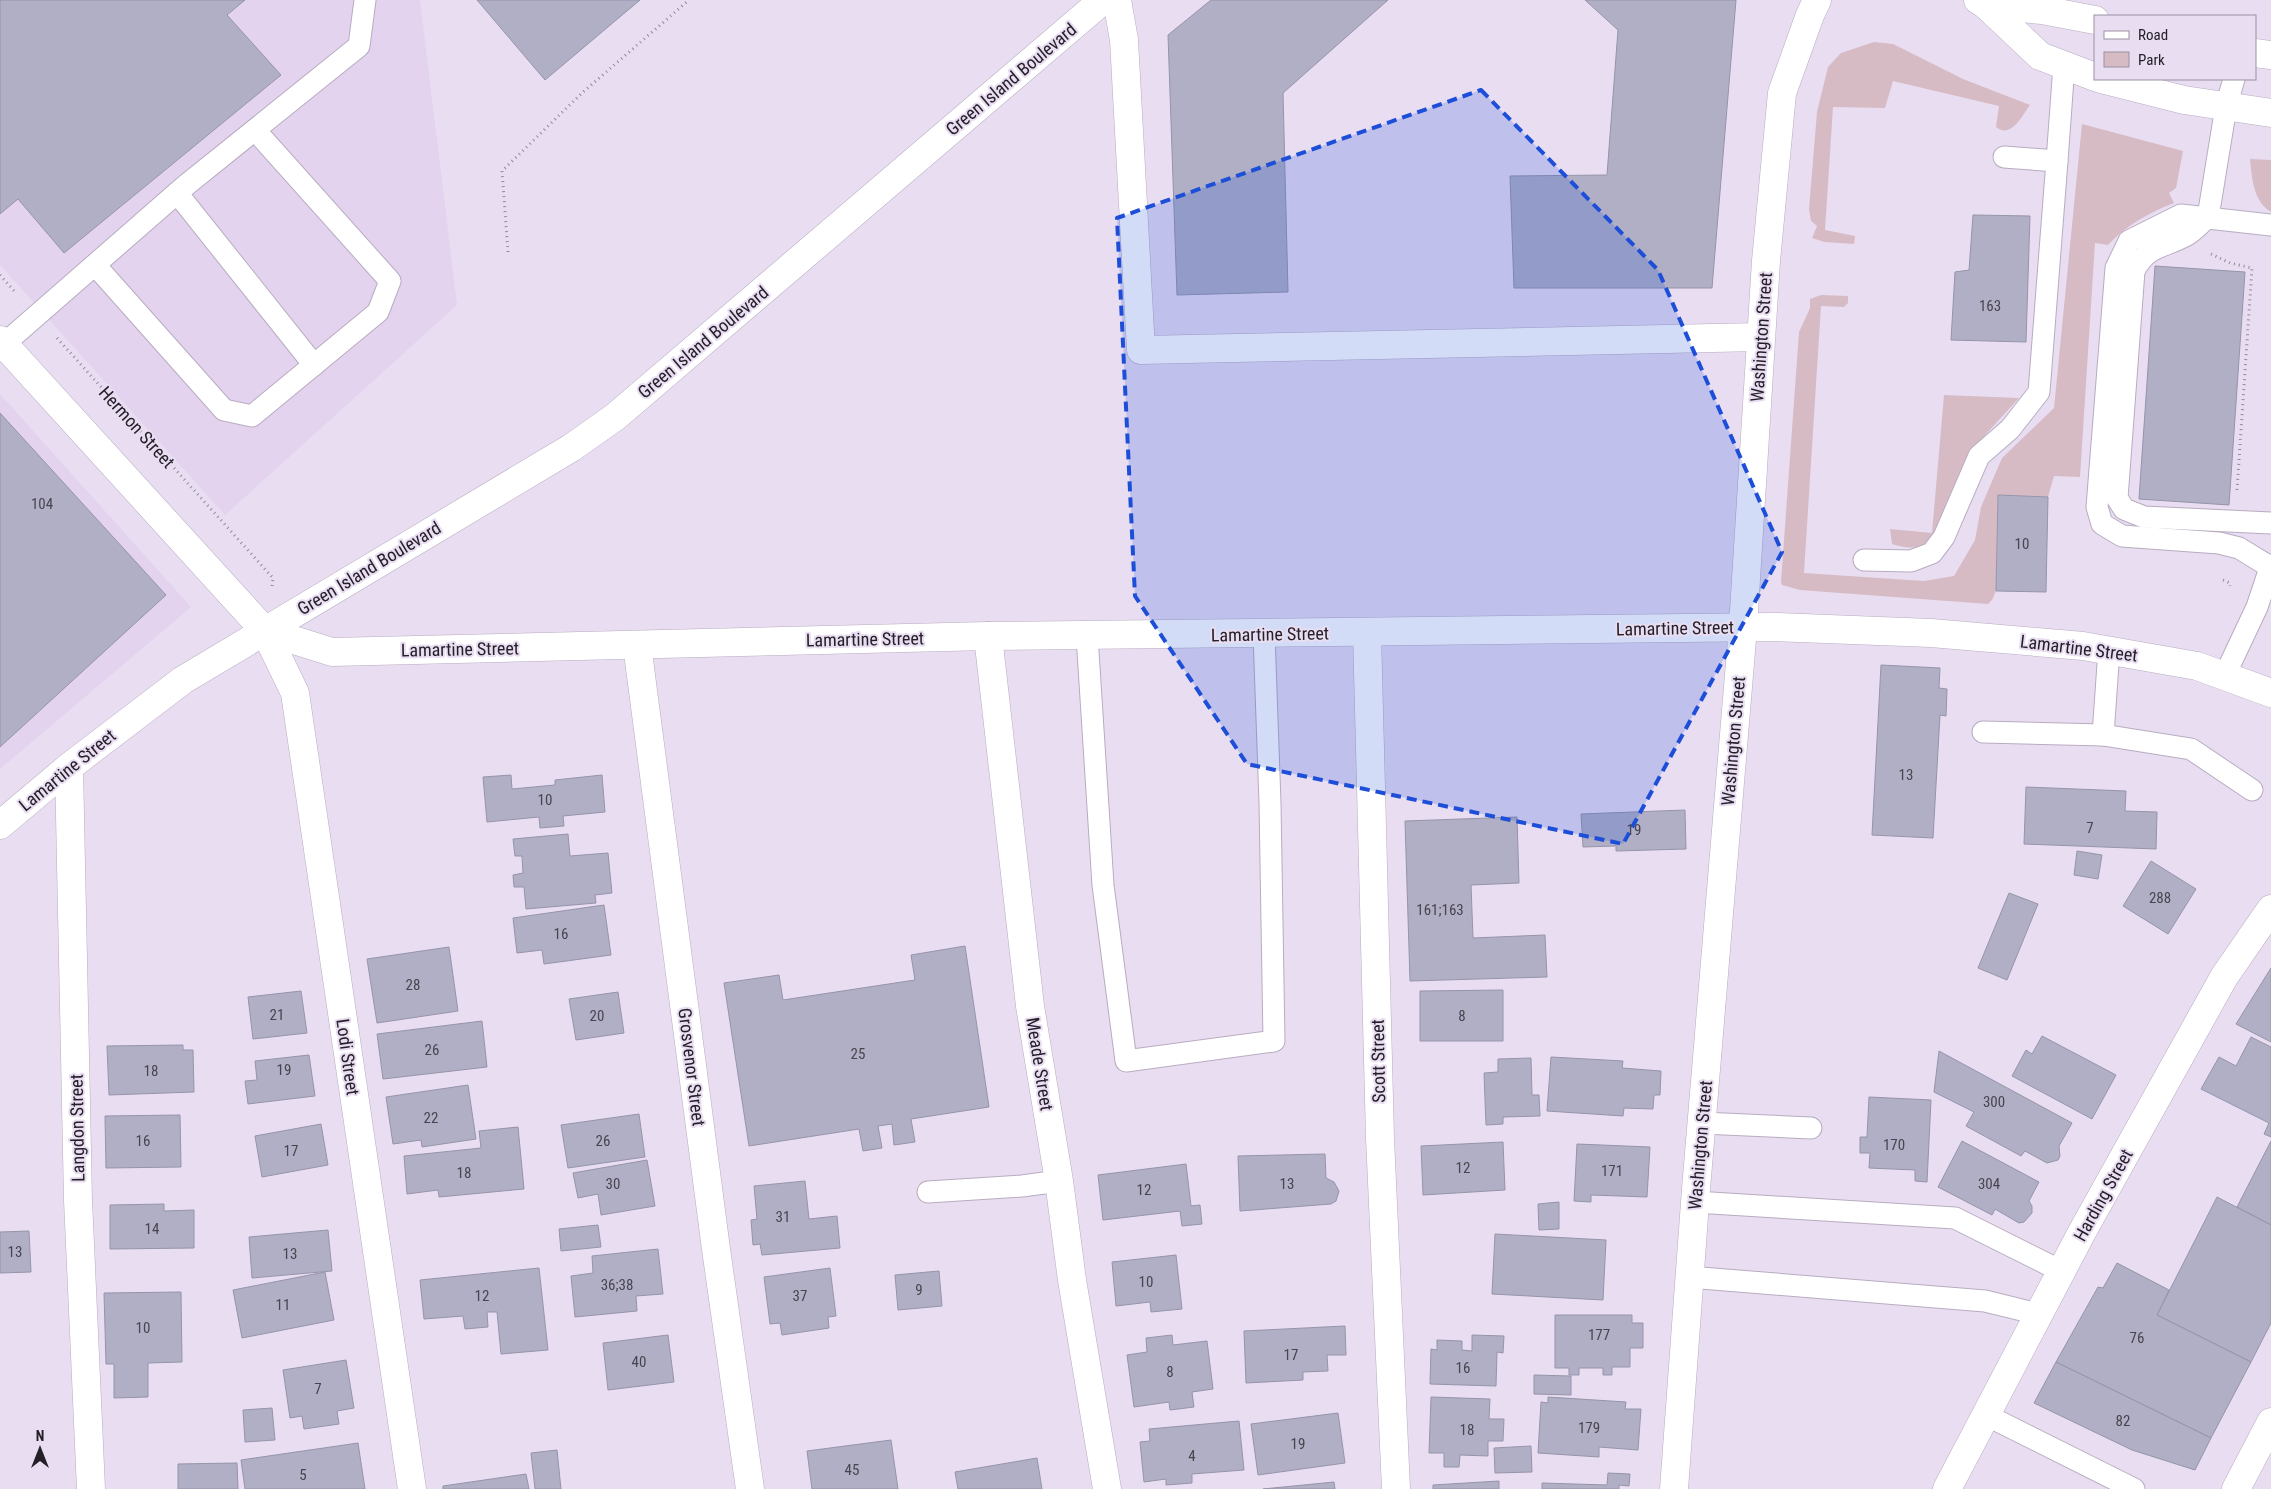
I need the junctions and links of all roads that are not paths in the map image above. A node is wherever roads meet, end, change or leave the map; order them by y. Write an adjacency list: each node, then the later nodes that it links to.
1 (364, 0): 15 (lane)
2 (1104, 0): 30 (street, Green Island Boulevard)
3 (1117, 0): 22 (street)
4 (1817, 0): 22 (street, Washington Street)
5 (1982, 2): 6 (street); 9 (street)
6 (2094, 20)
7 (2256, 53): 8 (street)
8 (2271, 55)
9 (2064, 65): 10 (street); 17 (lane)
10 (2094, 77)
11 (2105, 80): 13 (street)
12 (2234, 80): 13 (lane)
13 (2226, 107): 14 (street); 19 (lane)
14 (2271, 113)
15 (255, 130): 18 (lane); 24 (lane)
16 (2004, 157): 17 (lane)
17 (2057, 161): 26 (lane)
18 (177, 193): 21 (lane); 24 (lane)
19 (2208, 217): 20 (lane); 25 (lane); 27 (lane)
20 (2271, 225)
21 (95, 265): 23 (lane); 24 (lane)
22 (1760, 337): 29 (street, Washington Street)
23 (2, 342): 30 (street)
24 (314, 365)
25 (2271, 523)
26 (1864, 560)
27 (2271, 566): 28 (lane)
28 (2264, 611): 37 (lane)
29 (1743, 627): 31 (street, Lamartine Street); 36 (street, Lamartine Street); 46 (street, Washington Street)
30 (265, 631): 35 (street, Lamartine Street); 38 (street, Green Island Boulevard); 57 (street, Lodi Street)
31 (1367, 632): 32 (street, Lamartine Street); 60 (street, Scott Street)
32 (1264, 634): 34 (street, Lamartine Street); 34 (lane)
33 (988, 636): 34 (street, Lamartine Street); 35 (street, Lamartine Street); 48 (street, Meade Street)
34 (1088, 636)
35 (637, 645): 58 (street, Grosvenor Street)
36 (2109, 650): 37 (street, Lamartine Street); 41 (lane)
37 (2224, 676): 39 (street, Lamartine Street)
38 (183, 680): 42 (street, Lamartine Street)
39 (2271, 694)
40 (1983, 732): 41 (lane)
41 (2102, 735): 43 (lane)
42 (69, 767): 44 (street, Lamartine Street); 56 (street, Langdon Street)
43 (2252, 790)
44 (0, 824)
45 (2271, 909): 51 (street, Harding Street)
46 (1702, 1122): 47 (lane); 50 (street, Washington Street)
47 (1811, 1128)
48 (1059, 1181): 49 (lane); 59 (street, Meade Street)
49 (928, 1192)
50 (1695, 1202): 51 (lane); 52 (street, Washington Street)
51 (2061, 1271): 53 (street, Harding Street)
52 (1689, 1277): 53 (lane); 61 (street, Washington Street)
53 (2038, 1314): 54 (street, Harding Street)
54 (1986, 1415): 62 (street, Harding Street); 63 (lane)
55 (2271, 1422): 64 (street)
56 (91, 1489)
57 (412, 1489)
58 (750, 1489)
59 (1107, 1489)
60 (1396, 1489)
61 (1674, 1489)
62 (1947, 1489)
63 (2134, 1489)
64 (2236, 1489)

